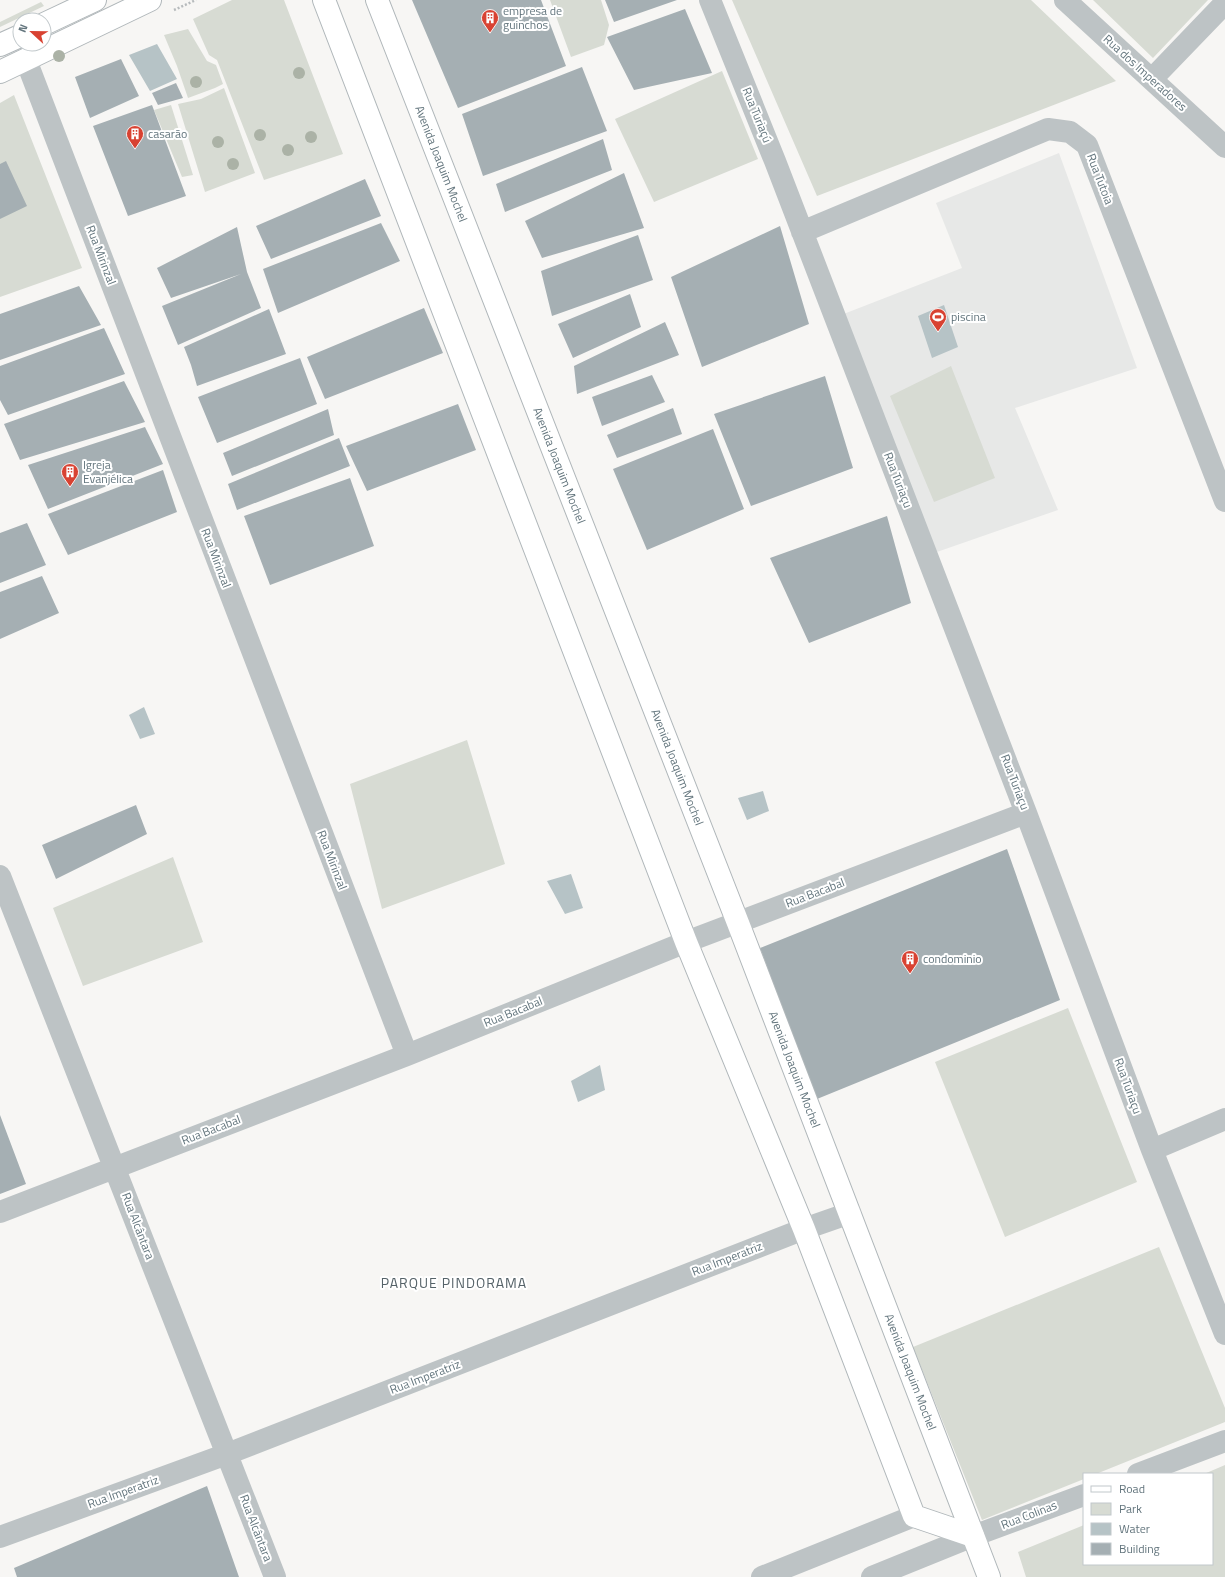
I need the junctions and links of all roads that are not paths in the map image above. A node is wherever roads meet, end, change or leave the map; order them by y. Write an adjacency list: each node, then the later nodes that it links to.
1 (95, 0): 8 (street)
2 (150, 0): 11 (street)
3 (324, 0): 20 (street)
4 (377, 0): 19 (street, Avenida Joaquim Mochel)
5 (710, 0): 15 (street, Rua Turiaçú)
6 (1065, 0): 13 (street, Rua dos Imperadores)
7 (1225, 3): 13 (street)
8 (52, 20)
9 (12, 40): 10 (street)
10 (0, 45)
11 (26, 60): 12 (street); 21 (street, Rua Mirinzal)
12 (0, 72)
13 (1152, 79): 14 (street, Rua dos Imperadores)
14 (1225, 147)
15 (802, 232): 16 (street, Rua Tutoia); 17 (street, Rua Turiaçu)
16 (1225, 501)
17 (1026, 812): 19 (street, Rua Bacabal); 23 (street, Rua Turiaçu)
18 (2, 887): 24 (street, Rua Alcântara)
19 (738, 923): 20 (street, Rua Bacabal); 26 (street, Avenida Joaquim Mochel)
20 (686, 942): 21 (street, Rua Bacabal); 27 (street)
21 (407, 1055): 24 (street, Rua Bacabal)
22 (1225, 1119): 23 (street)
23 (1152, 1150): 28 (street, Rua Turiaçu)
24 (115, 1168): 25 (street, Rua Bacabal); 30 (street, Rua Alcântara)
25 (0, 1212)
26 (850, 1213): 27 (street, Rua Imperatriz); 34 (street, Avenida Joaquim Mochel)
27 (804, 1229): 30 (street, Rua Imperatriz); 33 (street)
28 (1225, 1334)
29 (1225, 1441): 31 (street)
30 (227, 1454): 35 (street, Rua Imperatriz); 36 (street, Rua Alcântara)
31 (1141, 1473)
32 (1083, 1494): 34 (street, Rua Colinas)
33 (914, 1516): 34 (street); 37 (street)
34 (974, 1536): 38 (street); 39 (street, Avenida Joaquim Mochel)
35 (0, 1537)
36 (276, 1577)
37 (762, 1577)
38 (872, 1577)
39 (989, 1577)

